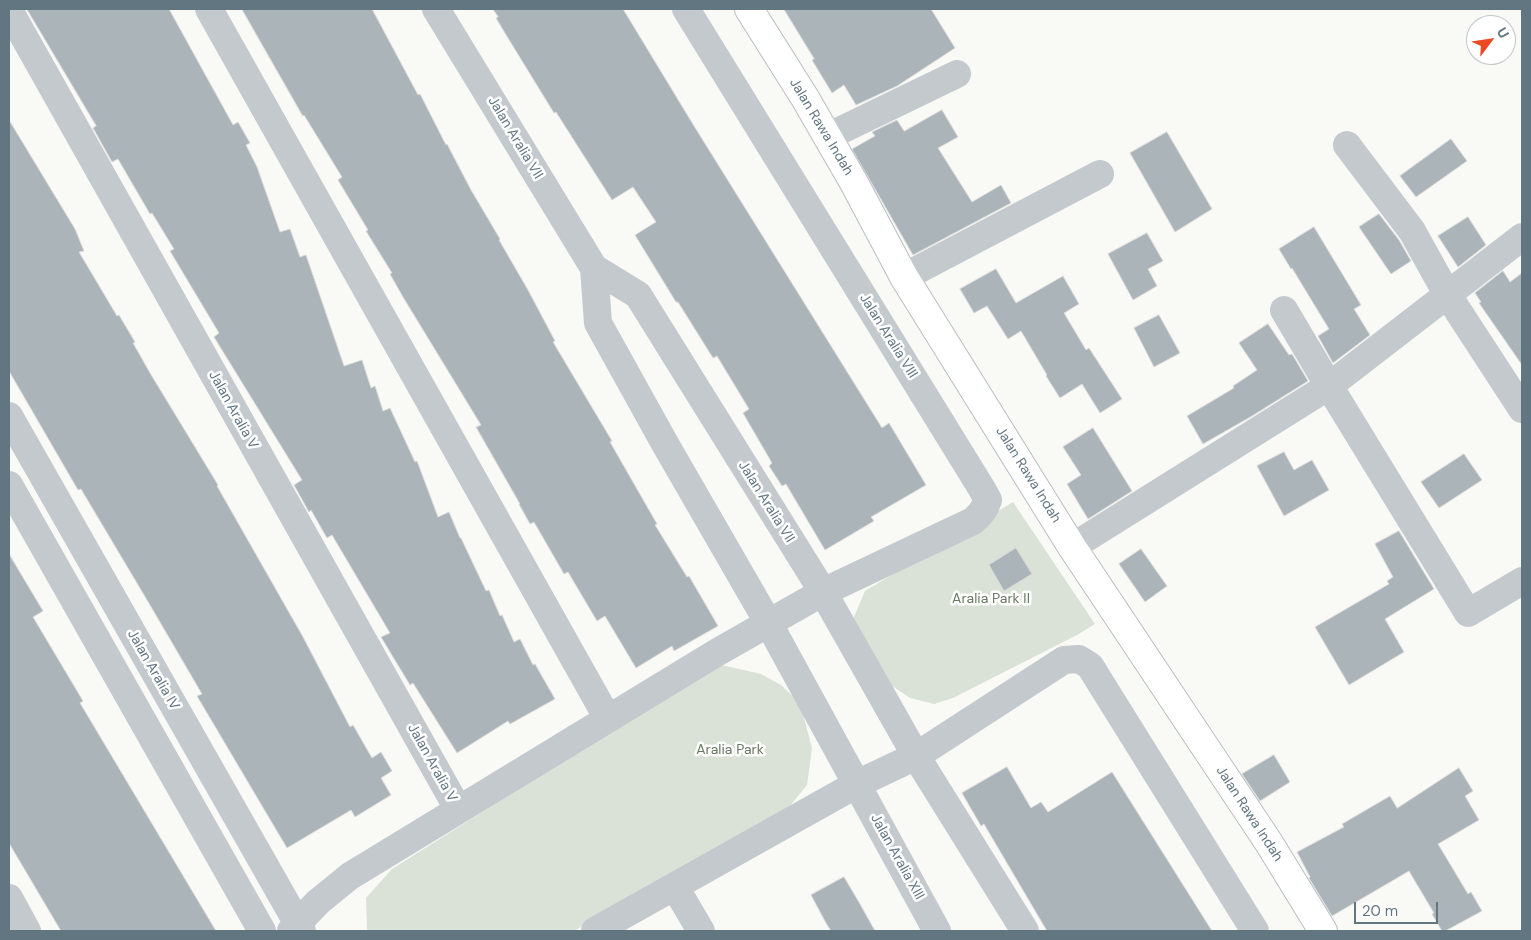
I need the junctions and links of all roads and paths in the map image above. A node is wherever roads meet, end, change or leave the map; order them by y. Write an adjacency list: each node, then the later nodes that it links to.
1 (209, 9): 23 (street)
2 (436, 9): 11 (street, Jalan Aralia VII)
3 (686, 9): 21 (street, Jalan Aralia VIII)
4 (749, 9): 7 (street, Jalan Rawa Indah)
5 (9, 10): 26 (street, Jalan Aralia V)
6 (957, 74): 7 (street)
7 (827, 137): 12 (street, Jalan Rawa Indah)
8 (1347, 145): 13 (street)
9 (1100, 174): 12 (street)
10 (1522, 237): 13 (street)
11 (594, 268): 21 (street, Jalan Aralia VII); 22 (street, Jalan Aralia VII)
12 (904, 277): 19 (street, Jalan Rawa Indah)
13 (1448, 294): 15 (street); 16 (street)
14 (1284, 310): 15 (street)
15 (1328, 386): 19 (street); 20 (street)
16 (1522, 409)
17 (9, 416): 29 (street, Jalan Aralia IV)
18 (9, 485): 31 (street)
19 (1072, 546): 37 (street, Jalan Rawa Indah)
20 (1522, 581)
21 (823, 592): 22 (street); 24 (street, Jalan Aralia VII)
22 (769, 624): 23 (street); 25 (street, Jalan Aralia XIII)
23 (608, 719): 26 (street)
24 (916, 756): 25 (street); 35 (street, Jalan Aralia VII); 36 (street)
25 (857, 784): 27 (street); 34 (street, Jalan Aralia XIII)
26 (458, 809): 29 (street)
27 (675, 887): 32 (street); 33 (street)
28 (9, 898): 30 (street)
29 (297, 928)
30 (27, 931)
31 (262, 931)
32 (595, 931)
33 (701, 931)
34 (938, 931)
35 (1025, 931)
36 (1255, 931)
37 (1323, 931)

